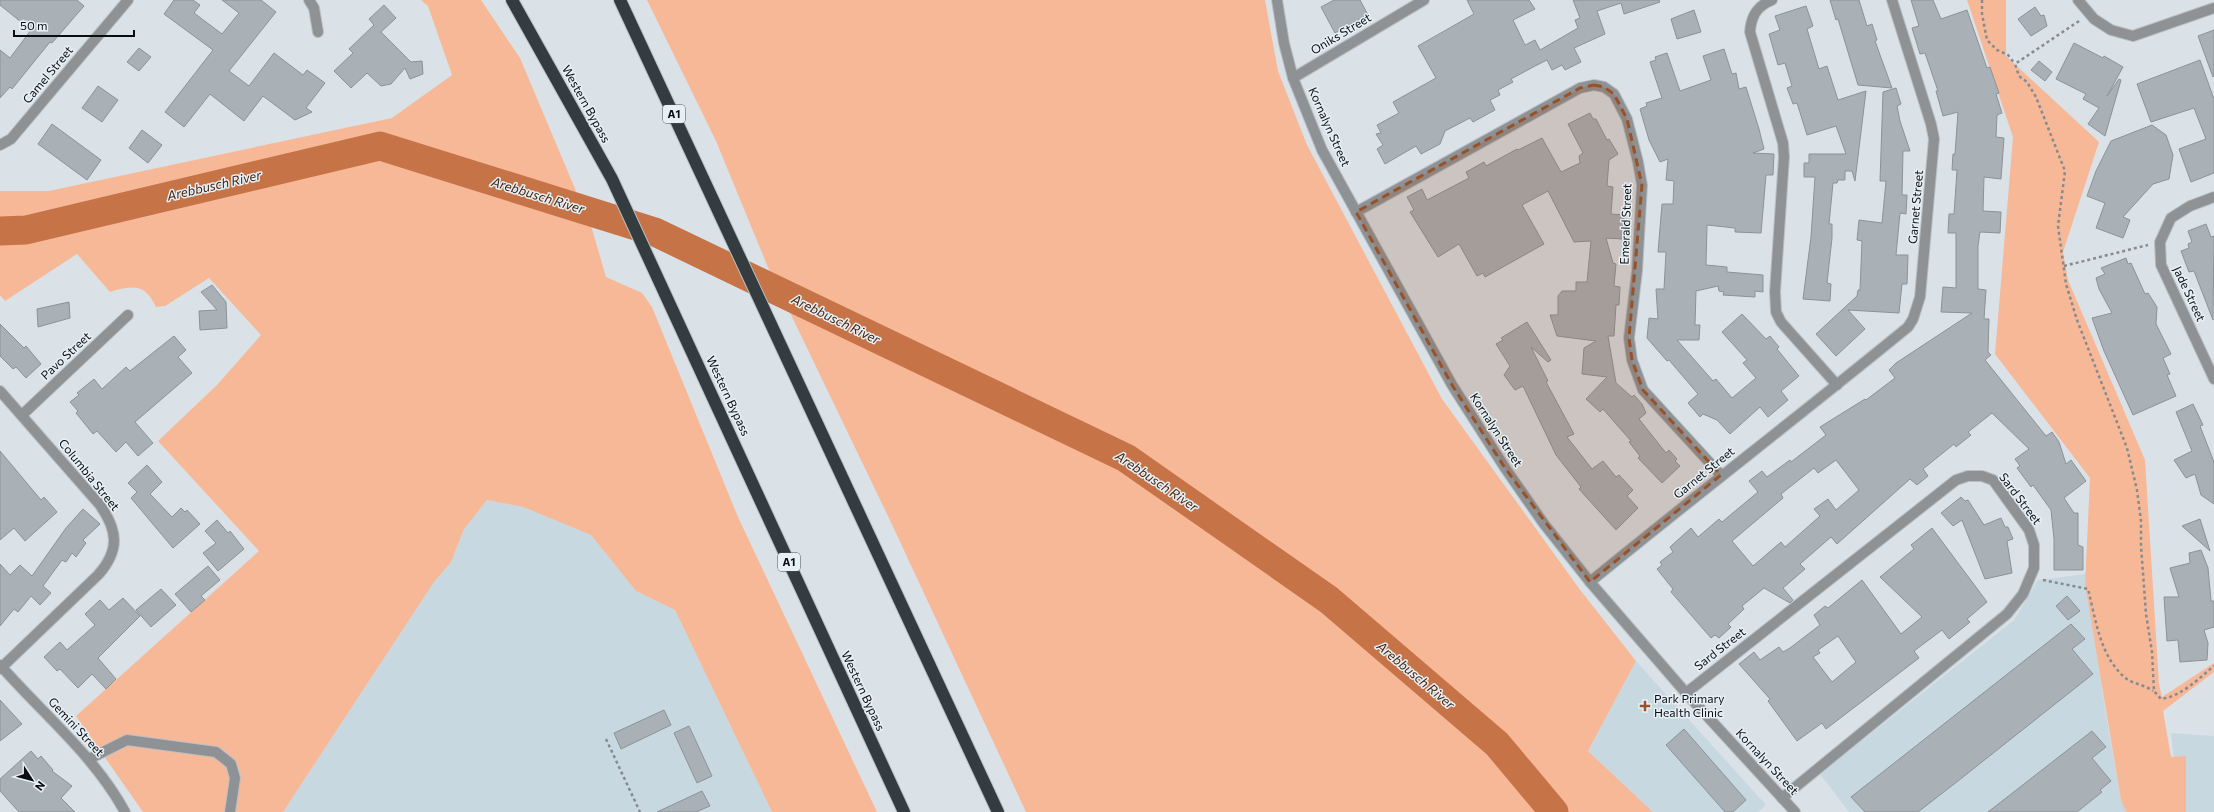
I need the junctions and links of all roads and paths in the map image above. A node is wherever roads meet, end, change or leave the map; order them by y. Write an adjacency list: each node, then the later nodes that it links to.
1 (128, 0): 18 (street, Camel Street)
2 (310, 0): 14 (street)
3 (506, 0): 15 (highway)
4 (512, 0): 15 (highway, Western Bypass / A1)
5 (620, 0): 42 (highway, A1)
6 (1277, 0): 17 (street, Kornalyn Street)
7 (1424, 0): 17 (street, Oniks Street)
8 (1772, 0): 25 (street)
9 (1892, 0): 25 (street, Garnet Street)
10 (1982, 0): 16 (path)
11 (2078, 0): 13 (street)
12 (2214, 8): 13 (street)
13 (2089, 14): 16 (path)
14 (318, 32)
15 (546, 61): 41 (highway, Western Bypass / A1)
16 (2016, 64): 22 (path)
17 (1293, 78): 20 (street, Kornalyn Street)
18 (0, 145)
19 (2214, 197): 21 (street, Jade Street)
20 (1356, 212): 28 (street, Emerald Street); 30 (street, Kornalyn Street)
21 (2160, 242): 22 (path); 24 (street, Jade Street)
22 (2064, 266): 33 (path)
23 (128, 315): 27 (street, Pavo Street)
24 (2214, 380)
25 (1837, 386): 28 (street, Garnet Street)
26 (0, 391): 27 (street, Columbia Street)
27 (22, 415): 32 (street, Columbia Street)
28 (1721, 475): 30 (street, Garnet Street)
29 (2030, 578): 33 (path); 34 (street, Sard Street); 37 (street, Sard Street)
30 (1590, 582): 34 (street, Kornalyn Street)
31 (2214, 666): 33 (path)
32 (1, 667): 36 (street, Gemini Street)
33 (2154, 691)
34 (1686, 692): 37 (street, Kornalyn Street)
35 (606, 739): 40 (path)
36 (89, 759): 38 (street, Gemini Street); 39 (street)
37 (1782, 798): 43 (street, Kornalyn Street)
38 (124, 812)
39 (230, 812)
40 (640, 812)
41 (904, 812)
42 (998, 812)
43 (1795, 812)

